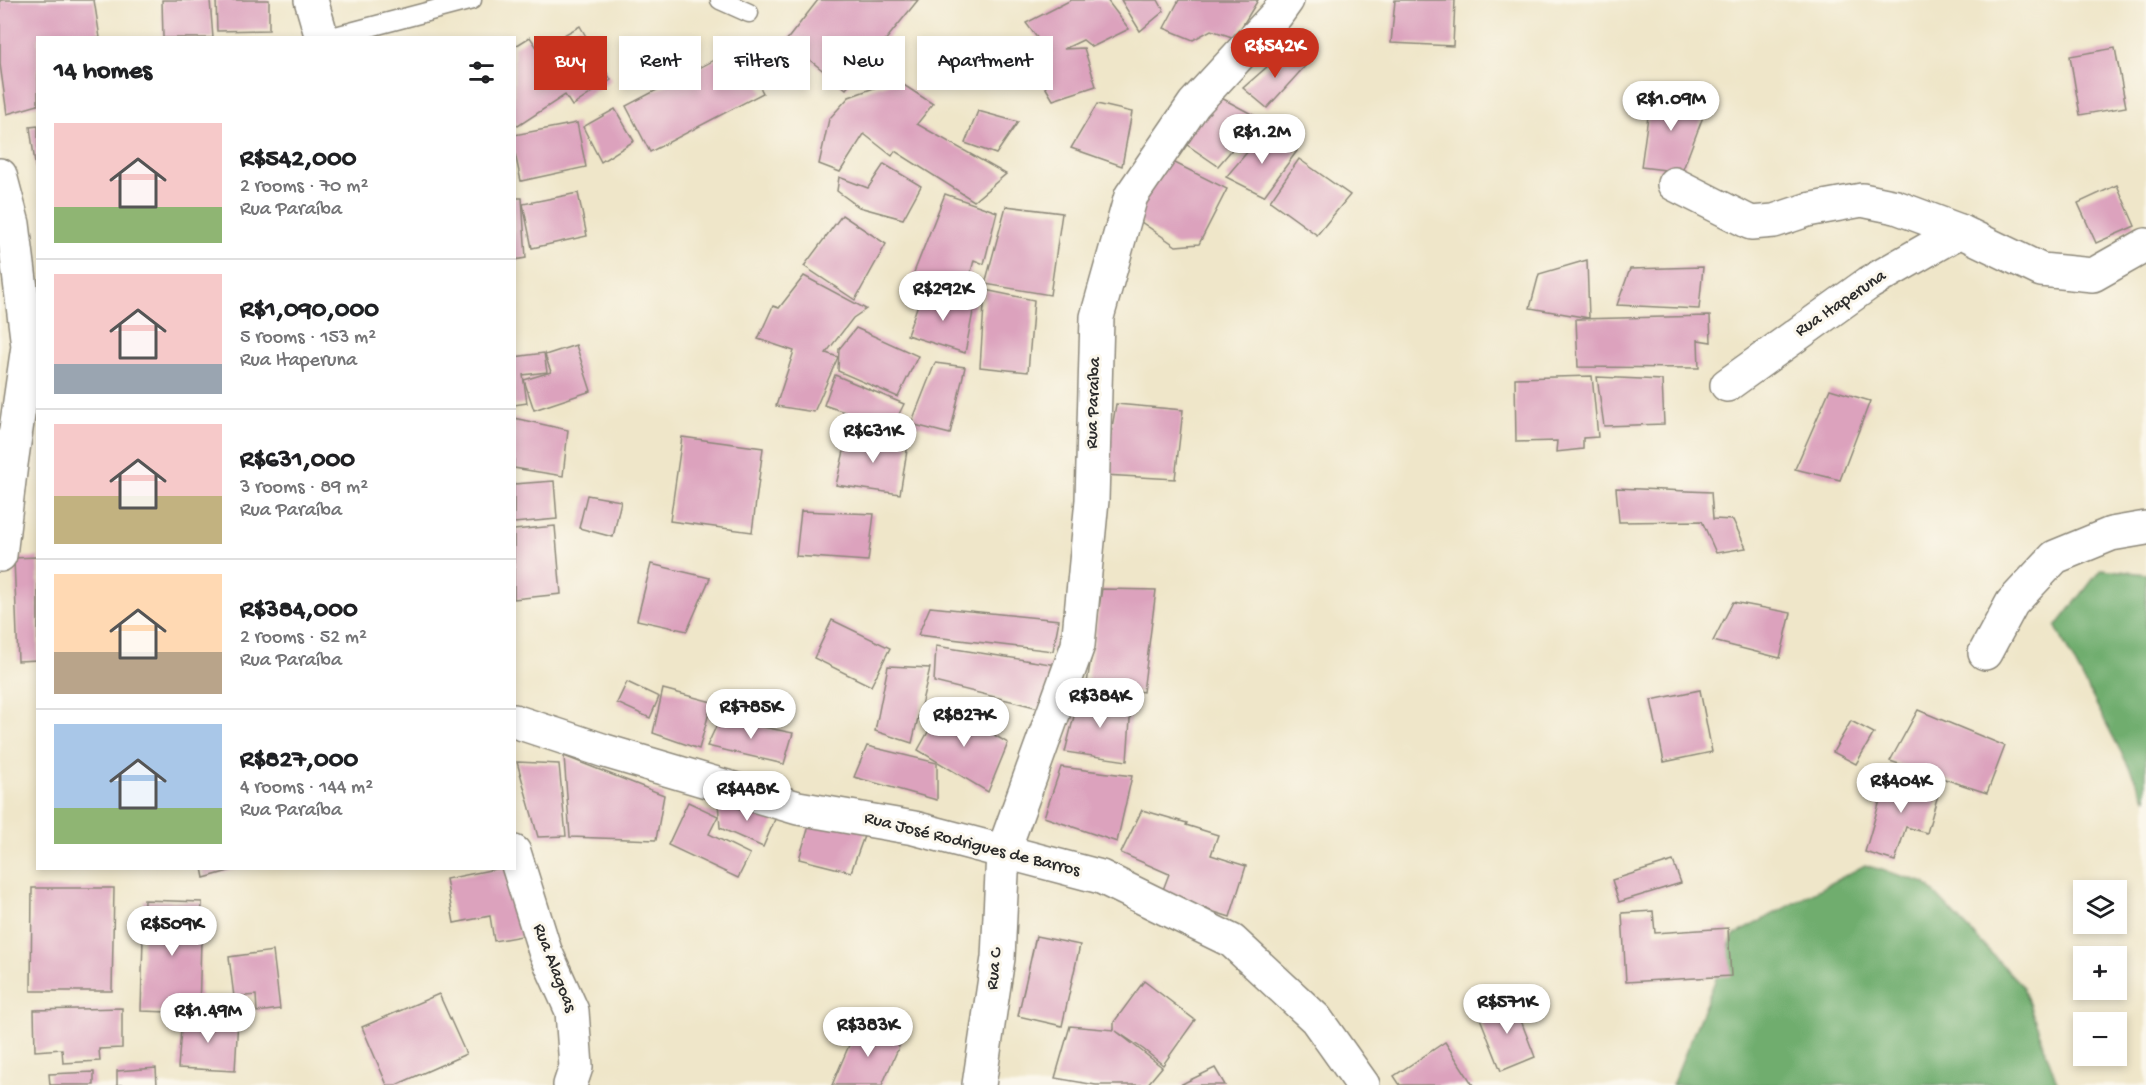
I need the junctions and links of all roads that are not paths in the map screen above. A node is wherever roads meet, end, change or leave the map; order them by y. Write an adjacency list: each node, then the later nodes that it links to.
1 (311, 0): 6 (street)
2 (472, 0): 7 (lane)
3 (720, 0): 5 (lane)
4 (1287, 0): 18 (street, Rua Paraíba)
5 (749, 13)
6 (321, 36)
7 (336, 36)
8 (0, 175): 13 (street)
9 (1674, 184): 10 (street)
10 (1960, 231): 11 (street); 12 (street, Rua Itaperuna)
11 (2146, 245)
12 (1727, 384)
13 (5, 471): 15 (street)
14 (2146, 528): 16 (street)
15 (0, 555)
16 (1985, 653)
17 (516, 722): 18 (street, Rua José Rodrigues de Barros)
18 (1003, 852): 21 (street, Rua C); 22 (street, Rua José Rodrigues de Barros)
19 (516, 858): 20 (street, Rua Alagoas)
20 (570, 1085)
21 (979, 1085)
22 (1363, 1085)

